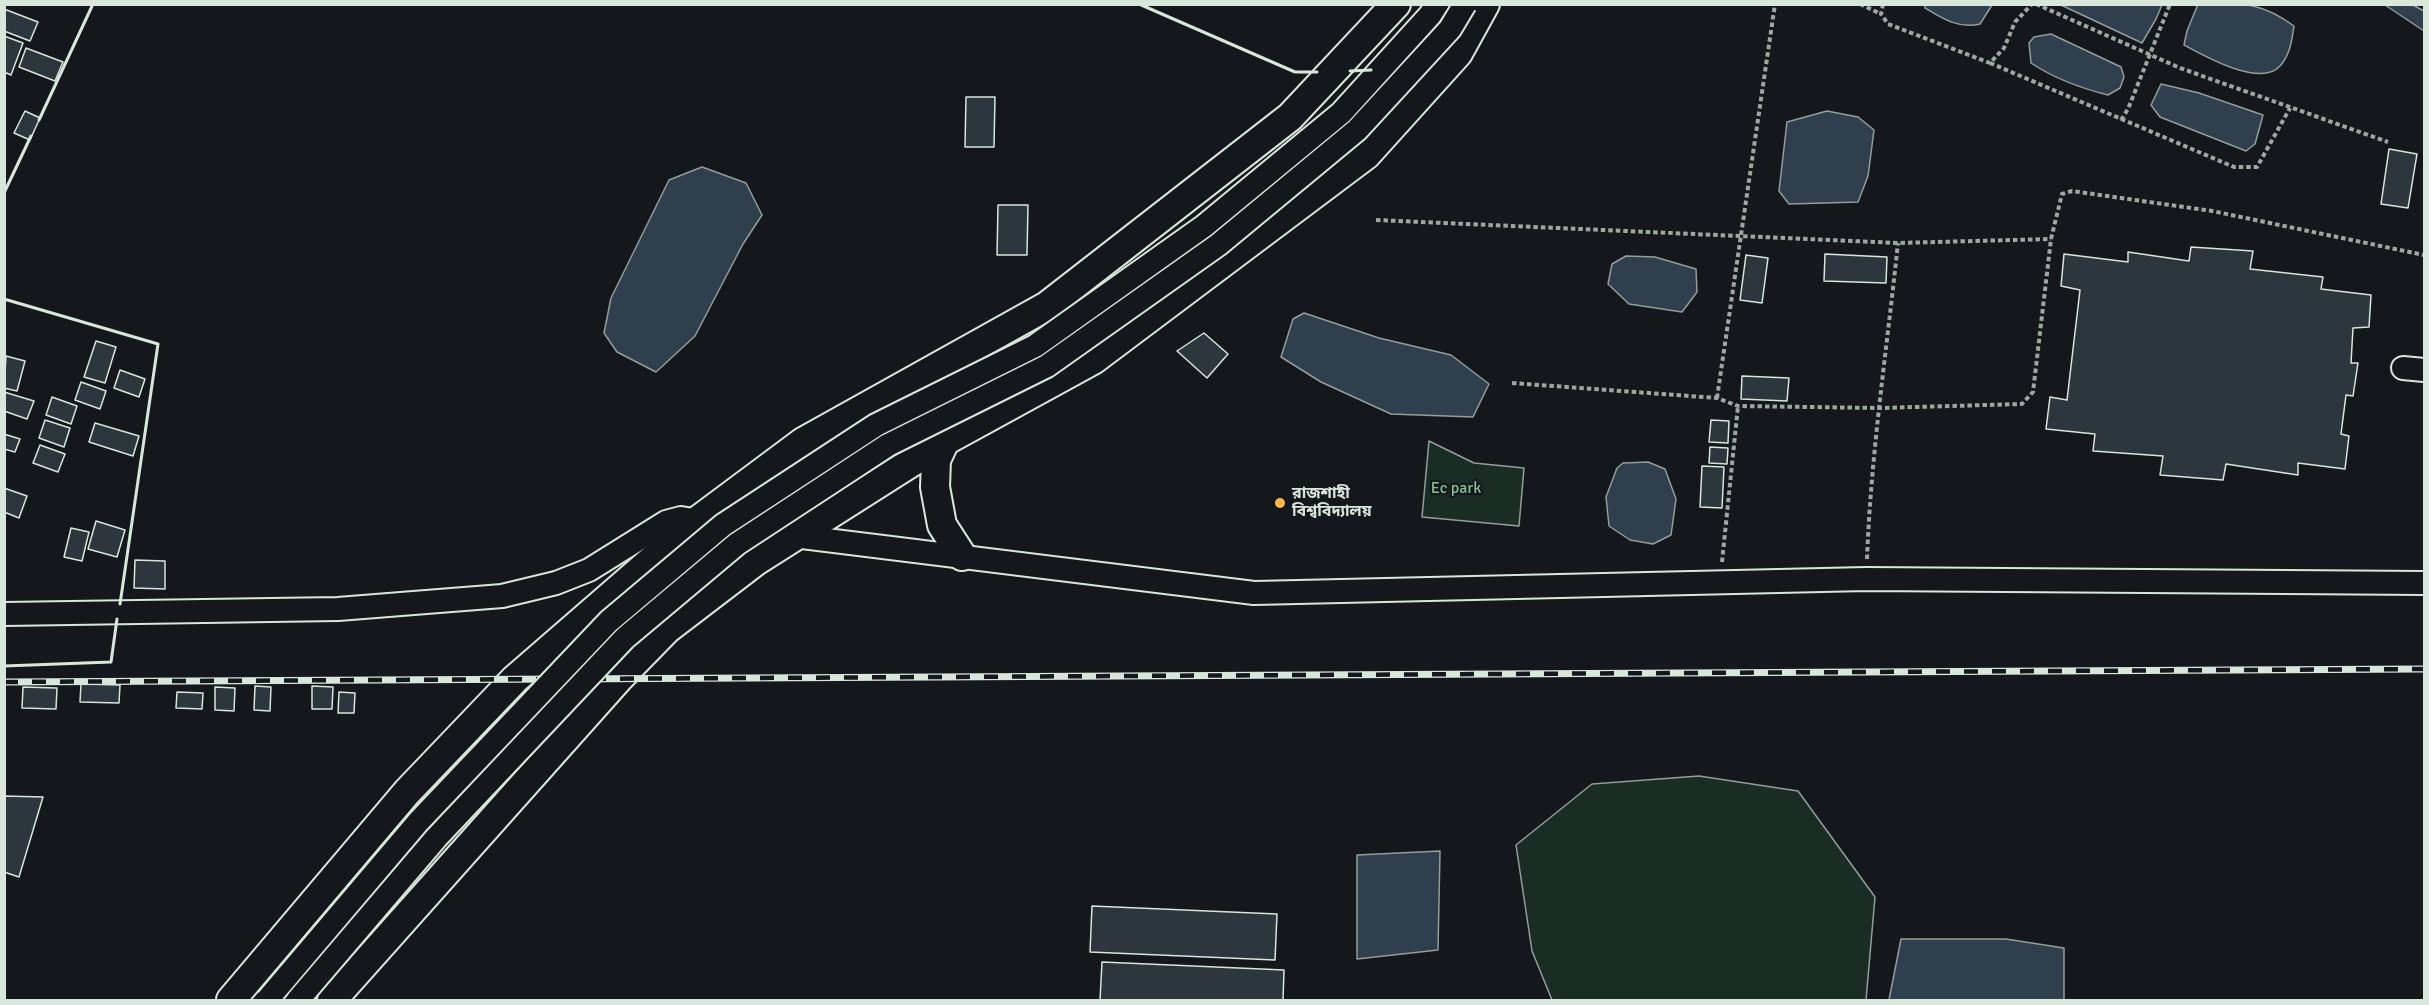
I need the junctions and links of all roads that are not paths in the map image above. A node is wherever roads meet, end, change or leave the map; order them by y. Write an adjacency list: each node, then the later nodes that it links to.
1 (1396, 4): 6 (main road)
2 (1437, 4): 12 (street, bridge)
3 (1465, 4): 13 (street, bridge)
4 (1485, 4): 5 (main road)
5 (945, 441): 7 (main road); 8 (main road)
6 (697, 521): 7 (street); 10 (street); 11 (main road)
7 (794, 536): 8 (street); 14 (main road)
8 (962, 556): 9 (street)
9 (2424, 583)
10 (4, 614)
11 (231, 1000)
12 (267, 1000)
13 (298, 1000)
14 (332, 1000)

